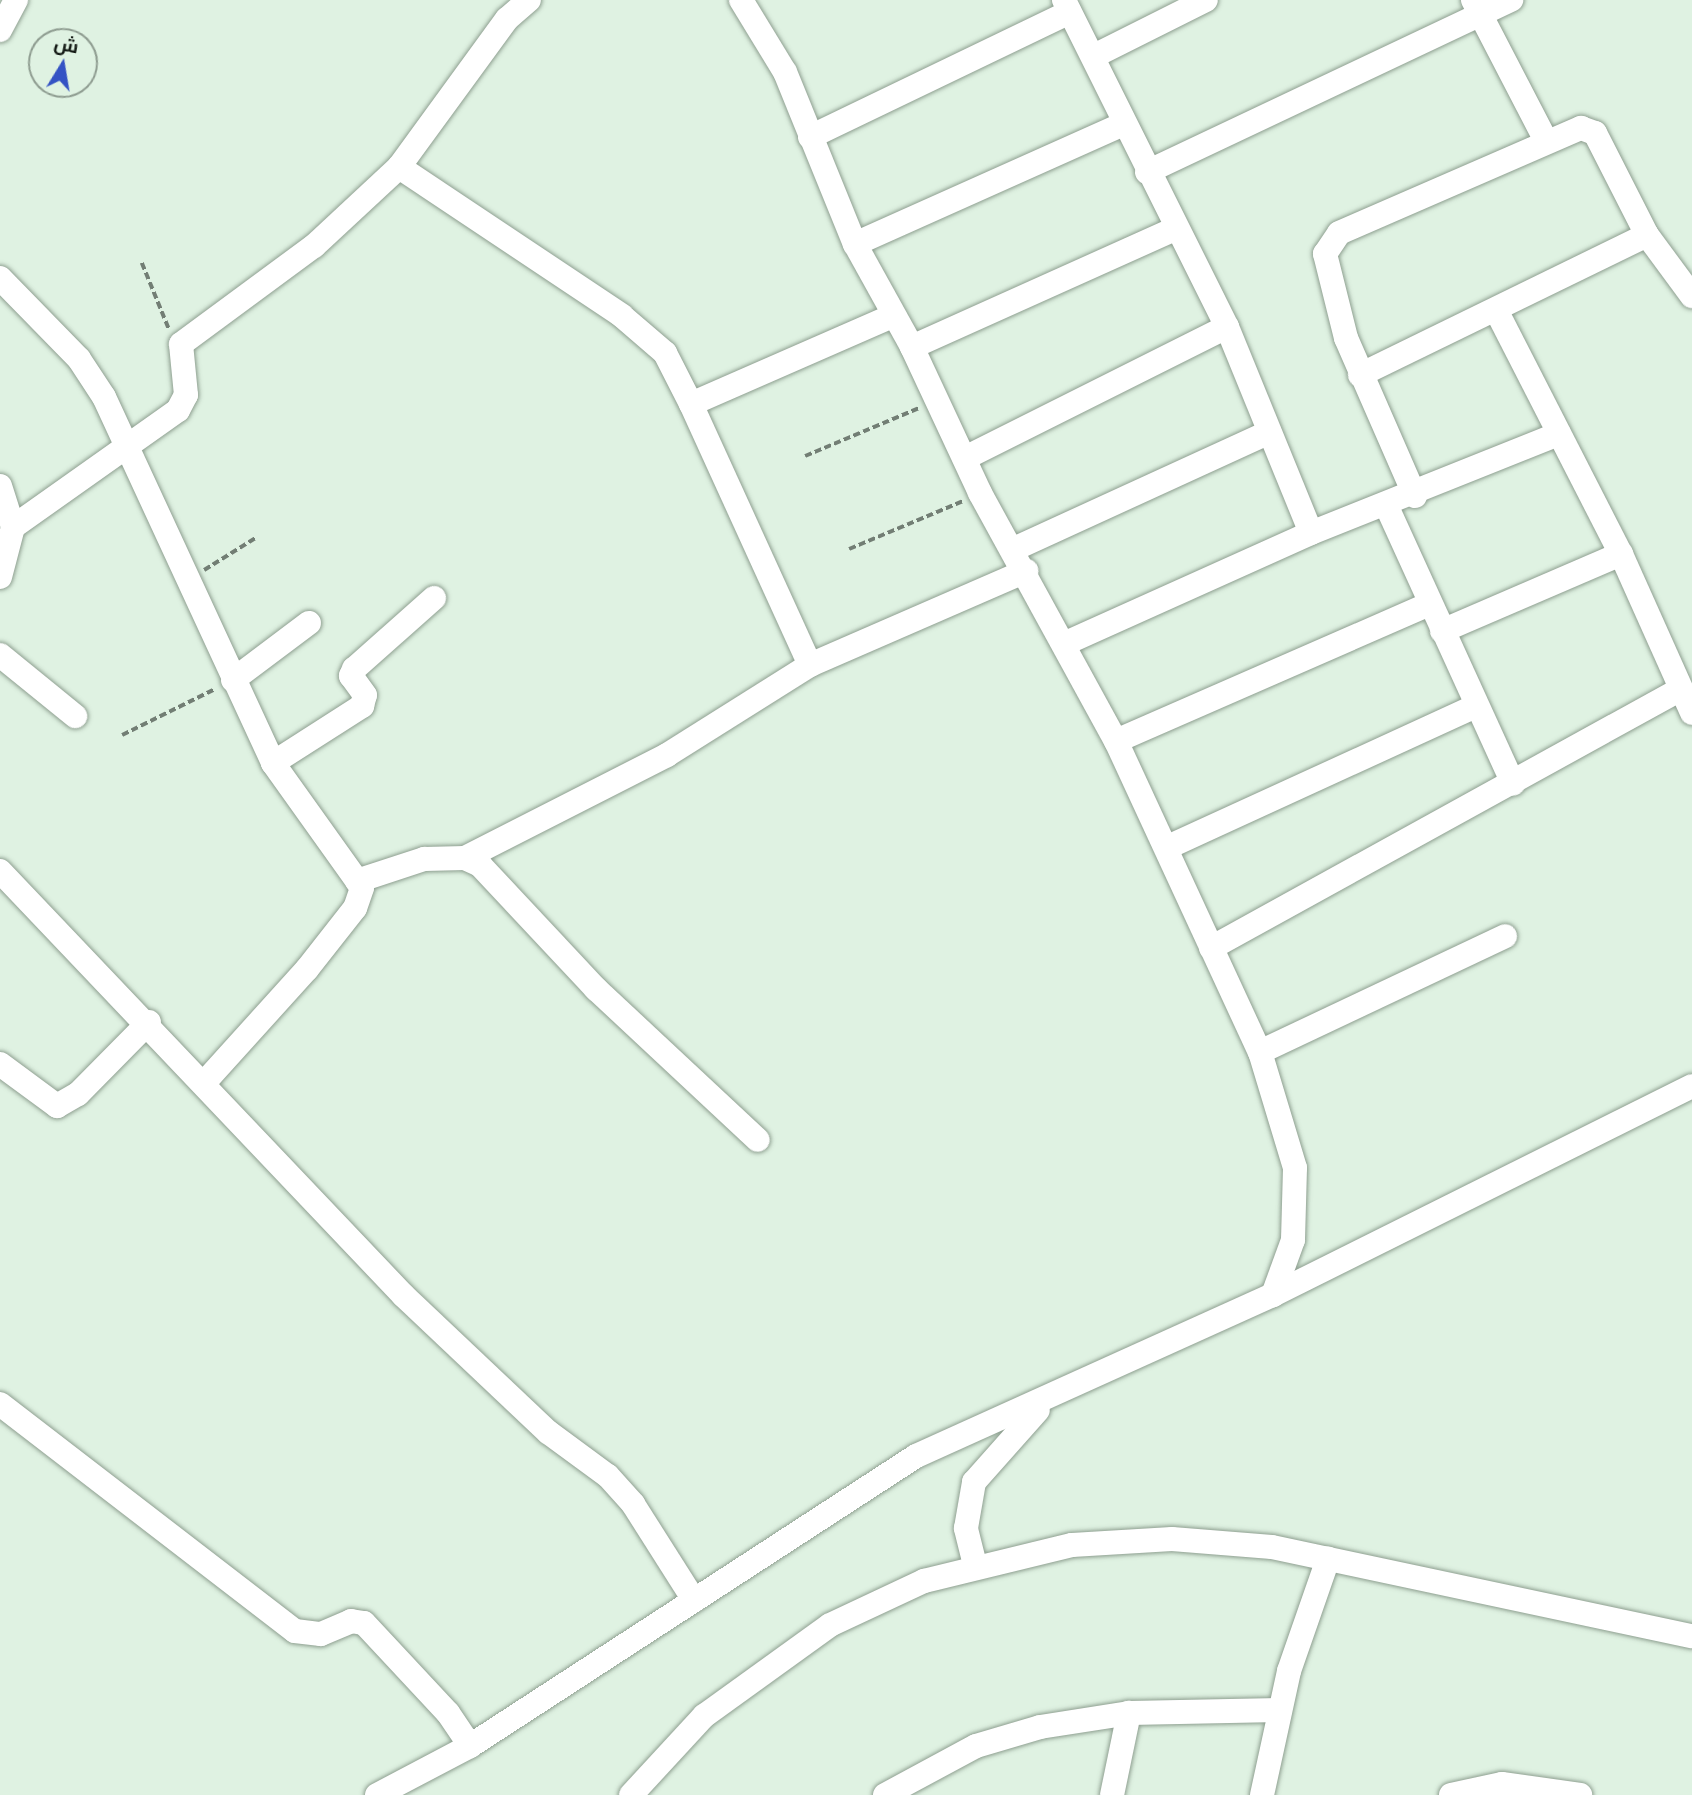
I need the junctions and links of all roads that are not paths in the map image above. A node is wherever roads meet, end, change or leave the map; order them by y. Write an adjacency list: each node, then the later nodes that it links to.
1 (16, 0): 8 (street)
2 (529, 0): 13 (street)
3 (1206, 0): 9 (street)
4 (1511, 0): 7 (street)
5 (750, 6): 11 (street)
6 (1067, 6): 9 (street); 11 (street)
7 (1477, 9): 12 (street); 14 (street)
8 (0, 30)
9 (1094, 56): 10 (street)
10 (1123, 124): 14 (street); 17 (street)
11 (810, 137): 17 (street)
12 (1545, 139): 16 (street); 24 (street)
13 (399, 167): 25 (street); 28 (street)
14 (1147, 173): 15 (street)
15 (1175, 229): 22 (street); 23 (street)
16 (1647, 234): 19 (street); 20 (street)
17 (855, 244): 21 (street)
18 (0, 278): 28 (street)
19 (1692, 296)
20 (1496, 310): 24 (street); 27 (street)
21 (892, 316): 23 (street); 25 (street)
22 (1227, 327): 26 (street); 29 (street)
23 (912, 347): 29 (street)
24 (1360, 375): 31 (street)
25 (691, 404): 45 (street)
26 (1270, 432): 34 (street); 35 (street)
27 (1559, 434): 31 (street); 36 (street)
28 (125, 447): 33 (street); 46 (street)
29 (965, 458): 35 (street)
30 (0, 486): 33 (street)
31 (1415, 496): 32 (street)
32 (1387, 507): 34 (street); 40 (street)
33 (13, 527): 38 (street)
34 (1311, 533): 43 (street)
35 (1014, 549): 37 (street)
36 (1621, 554): 42 (street); 47 (street)
37 (1026, 571): 43 (street); 45 (street)
38 (0, 577)
39 (434, 598): 52 (street)
40 (1429, 604): 42 (street); 51 (street)
41 (309, 623): 46 (street)
42 (1442, 631): 48 (street)
43 (1066, 643): 51 (street)
44 (0, 655): 50 (street)
45 (810, 664): 55 (street)
46 (233, 680): 52 (street)
47 (1679, 690): 49 (street); 53 (street)
48 (1474, 706): 53 (street); 54 (street)
49 (1692, 713)
50 (75, 716)
51 (1116, 741): 54 (street)
52 (273, 763): 57 (street)
53 (1513, 784): 59 (street)
54 (1168, 847): 59 (street)
55 (465, 858): 57 (street); 65 (street)
56 (0, 871): 60 (street)
57 (357, 880): 63 (street)
58 (1505, 936): 61 (street)
59 (1211, 948): 61 (street)
60 (149, 1022): 62 (street); 63 (street)
61 (1260, 1052): 66 (street)
62 (0, 1064)
63 (205, 1082): 71 (street)
64 (1692, 1086): 66 (street)
65 (758, 1140)
66 (1273, 1295): 67 (street)
67 (1052, 1399): 70 (street); 71 (street)
68 (0, 1404): 75 (street)
69 (1328, 1559): 70 (street); 72 (street); 73 (street)
70 (975, 1565): 78 (street)
71 (694, 1600): 75 (street)
72 (1692, 1636)
73 (1280, 1710): 74 (street); 81 (street)
74 (1129, 1713): 79 (street); 80 (street)
75 (470, 1746): 77 (street)
76 (1543, 1791): 82 (street); 83 (street)
77 (377, 1795)
78 (631, 1795)
79 (885, 1795)
80 (1112, 1795)
81 (1262, 1795)
82 (1451, 1795)
83 (1580, 1795)

